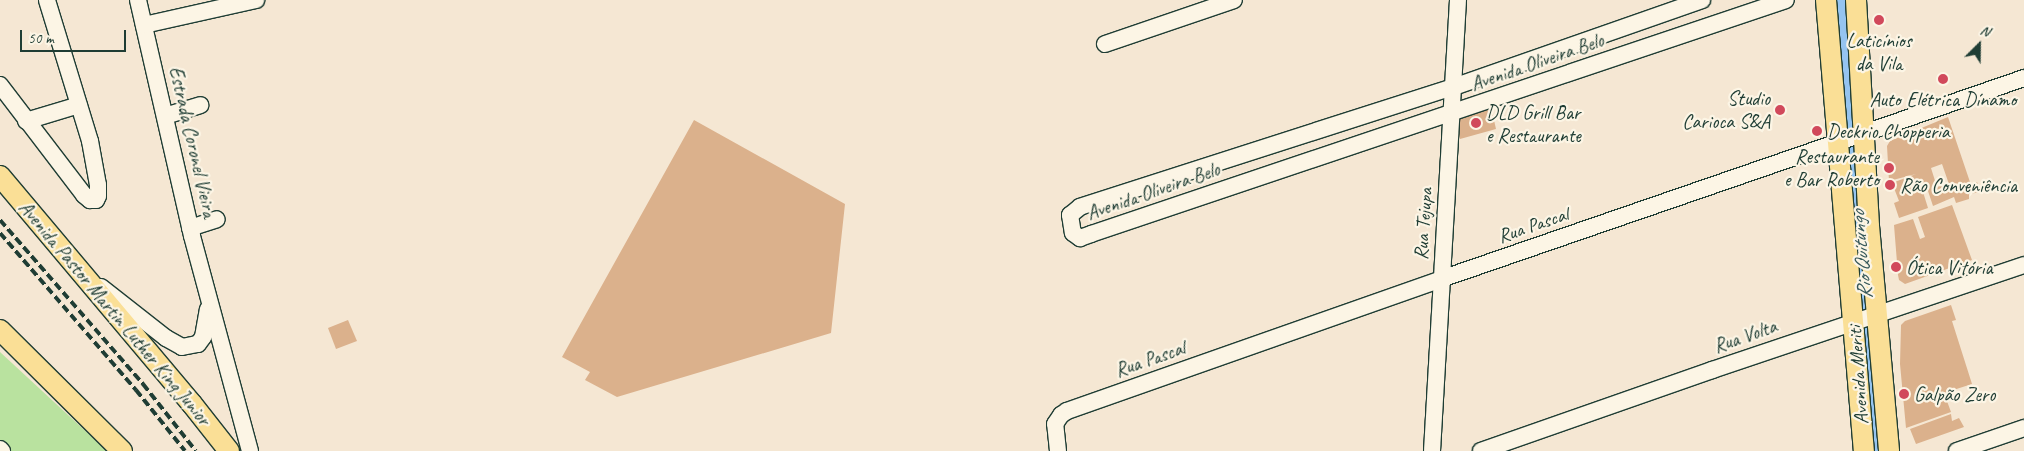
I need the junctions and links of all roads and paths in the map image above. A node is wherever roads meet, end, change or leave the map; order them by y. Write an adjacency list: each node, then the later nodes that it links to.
1 (47, 0): 15 (street)
2 (138, 0): 10 (street, Estrada Coronel Vieira)
3 (256, 0): 10 (street)
4 (1234, 0): 11 (street)
5 (1458, 0): 14 (street, Rua Tejupa)
6 (1702, 0): 14 (street, Avenida Oliveira Belo)
7 (1786, 0): 17 (street, Avenida Oliveira Belo)
8 (1826, 0): 20 (main road, Avenida Meriti)
9 (1856, 0): 20 (main road, Avenida Meriti)
10 (144, 25): 18 (street, Estrada Coronel Vieira)
11 (1105, 44)
12 (2024, 78): 20 (street, Rua Pascal)
13 (0, 85): 19 (street)
14 (1453, 86): 17 (street, Rua Tejupa); 17 (street, Avenida Oliveira Belo)
15 (79, 105): 19 (street); 19 (street)
16 (200, 105): 18 (street)
17 (1451, 113): 26 (street, Rua Tejupa)
18 (165, 116): 23 (street, Estrada Coronel Vieira)
19 (26, 121)
20 (1851, 138): 26 (street, Rua Pascal); 28 (main road, Avenida Meriti); 28 (main road, Avenida Meriti)
21 (0, 176): 25 (main road, Avenida Pastor Martin Luther King Junior)
22 (217, 219): 23 (street)
23 (190, 228): 27 (street, Estrada Coronel Vieira)
24 (2024, 265): 28 (street, Rua Volta)
25 (78, 269): 27 (street, Estrada Coronel Vieira); 32 (main road, Avenida Pastor Martin Luther King Junior)
26 (1441, 279): 34 (street, Rua Pascal); 35 (street, Rua Tejupa)
27 (207, 294): 33 (street, Estrada Coronel Vieira)
28 (1865, 318): 36 (street, Rua Volta); 37 (main road, Avenida Meriti); 38 (main road, Avenida Meriti)
29 (0, 330): 31 (main road)
30 (2024, 428): 39 (street)
31 (122, 451)
32 (230, 451)
33 (250, 451)
34 (1058, 451)
35 (1432, 451)
36 (1481, 451)
37 (1864, 451)
38 (1889, 451)
39 (1958, 451)

